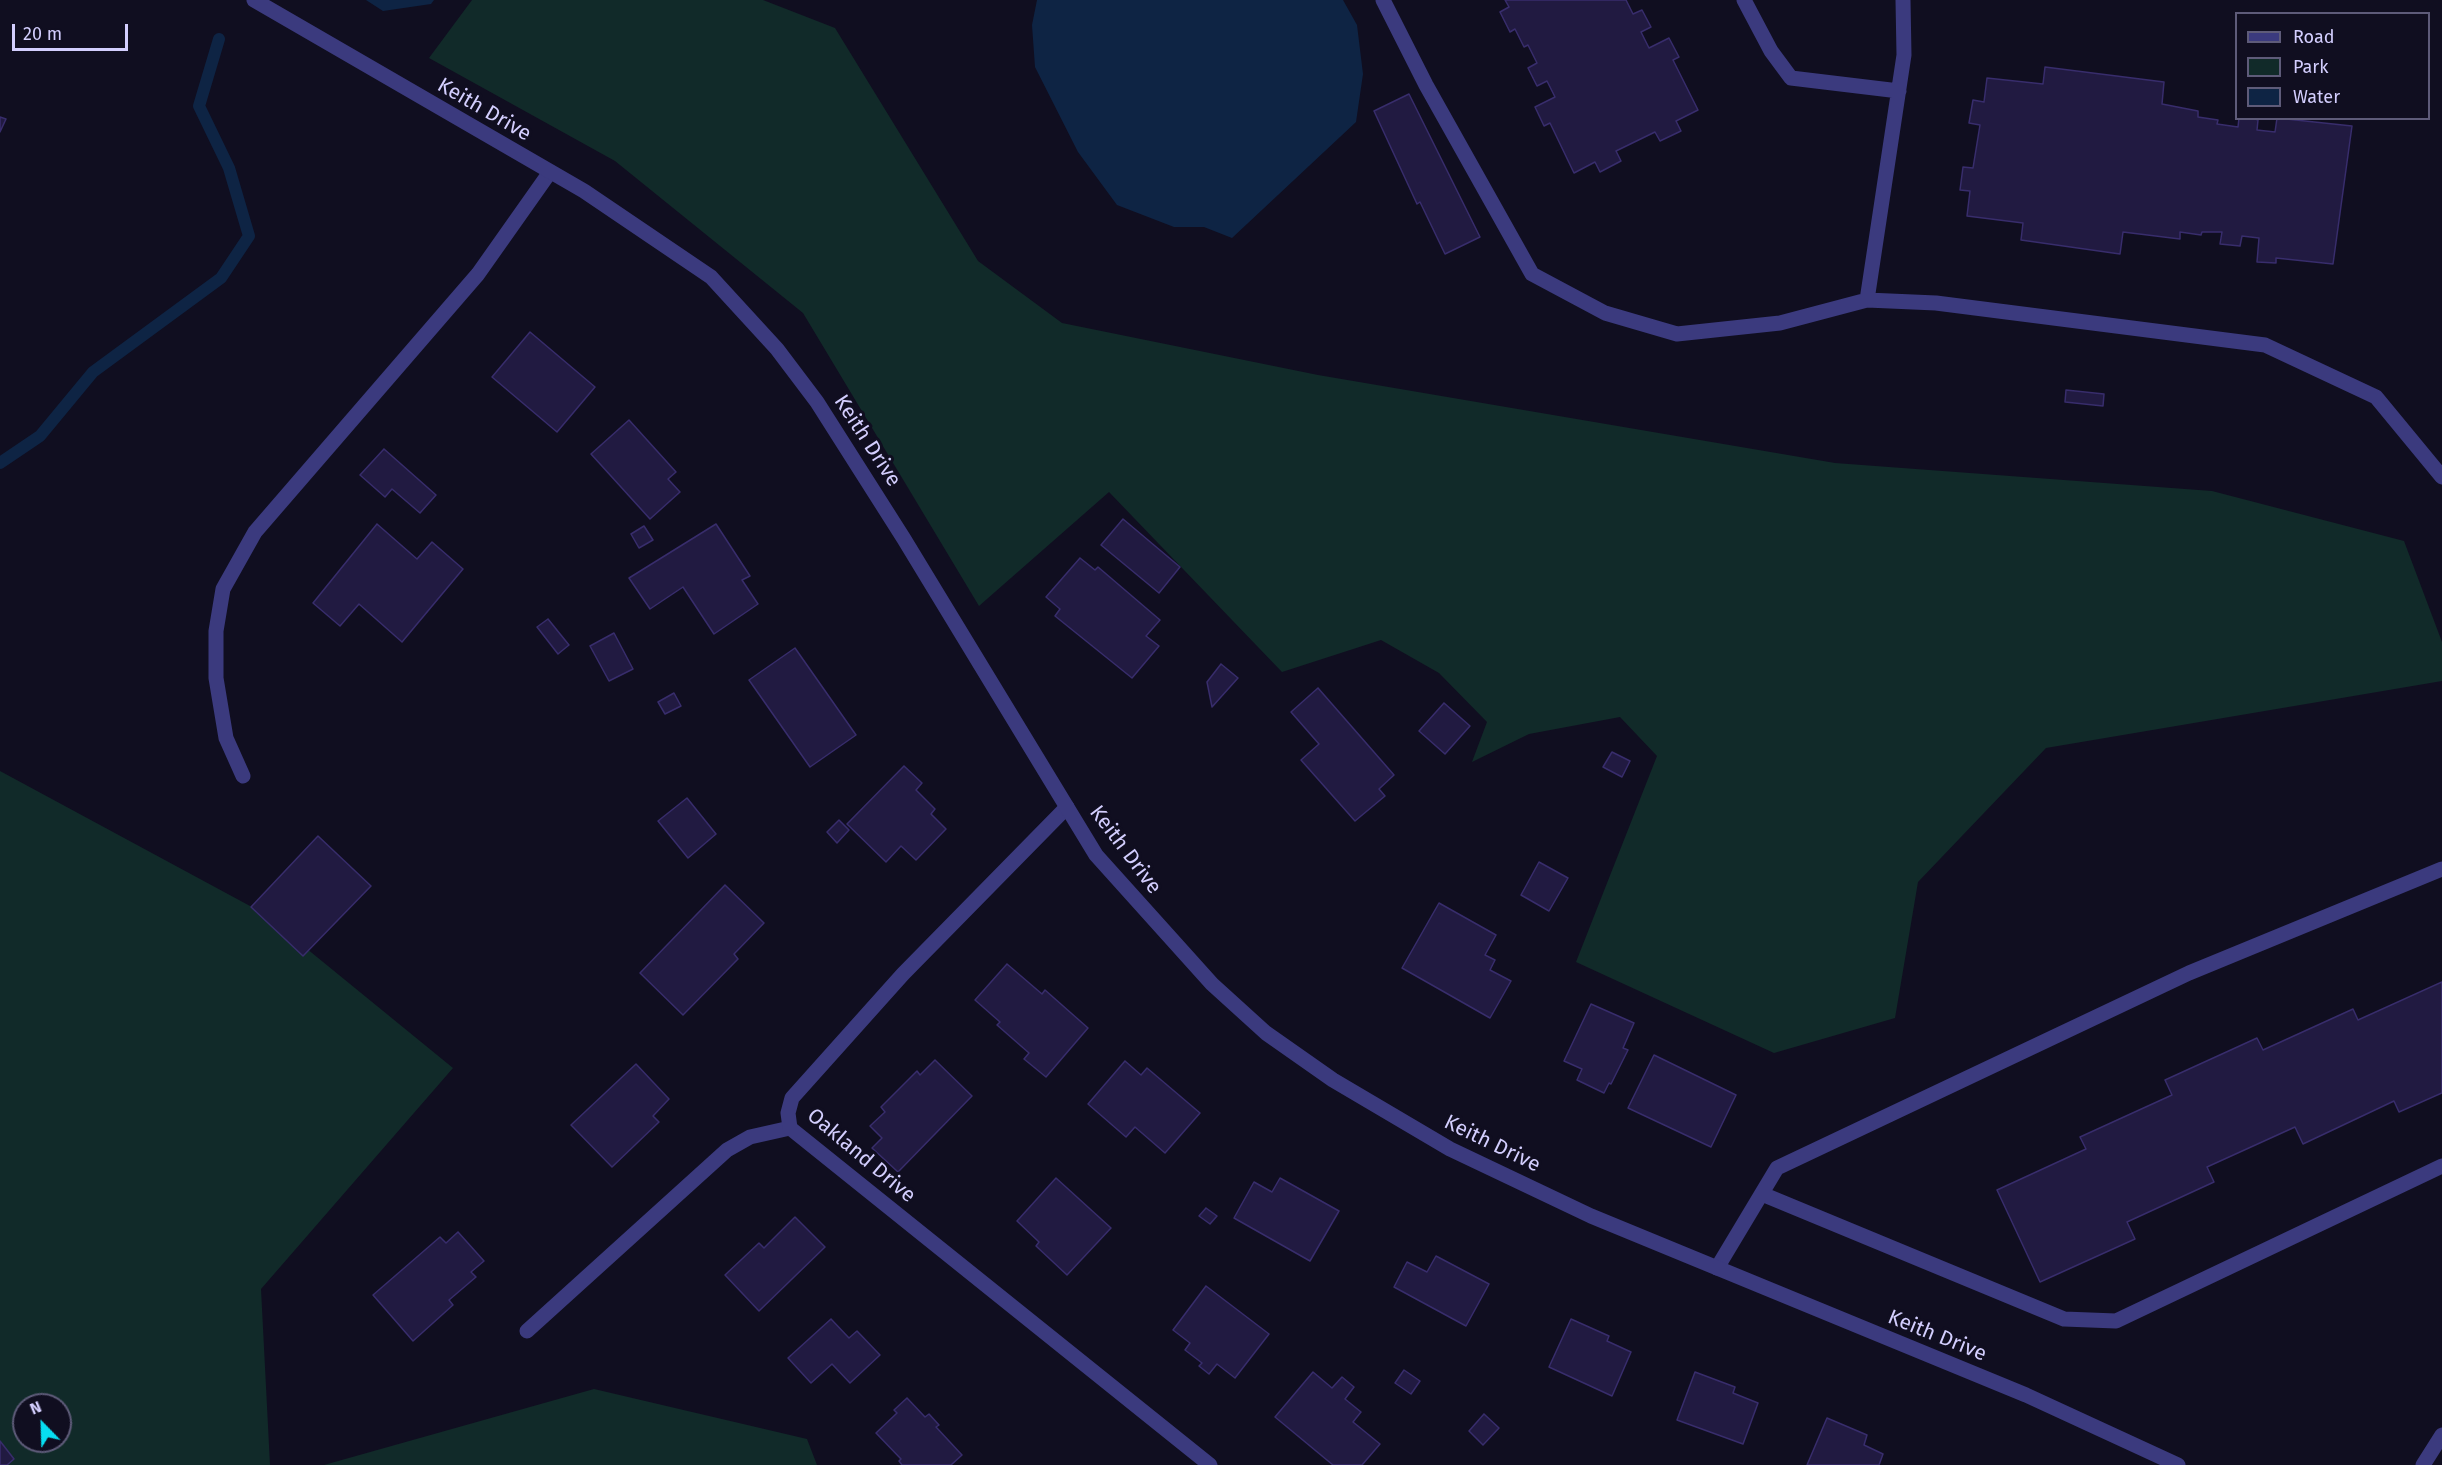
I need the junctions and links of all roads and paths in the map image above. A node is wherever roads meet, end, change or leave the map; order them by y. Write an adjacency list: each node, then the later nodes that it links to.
1 (254, 0): 6 (street, Keith Drive)
2 (1383, 0): 7 (street)
3 (1744, 0): 5 (street)
4 (1903, 0): 5 (street)
5 (1899, 91): 7 (street)
6 (550, 172): 9 (street); 10 (street, Keith Drive)
7 (1867, 300): 8 (street)
8 (2442, 477)
9 (243, 776)
10 (1066, 807): 12 (street, Oakland Drive); 15 (street, Keith Drive)
11 (2442, 869): 14 (street)
12 (790, 1128): 16 (street); 18 (street, Oakland Drive)
13 (2442, 1166): 14 (street)
14 (1761, 1194): 15 (street)
15 (1717, 1268): 19 (street, Keith Drive)
16 (527, 1331)
17 (2442, 1434): 20 (street)
18 (1210, 1465)
19 (2178, 1465)
20 (2423, 1465)

